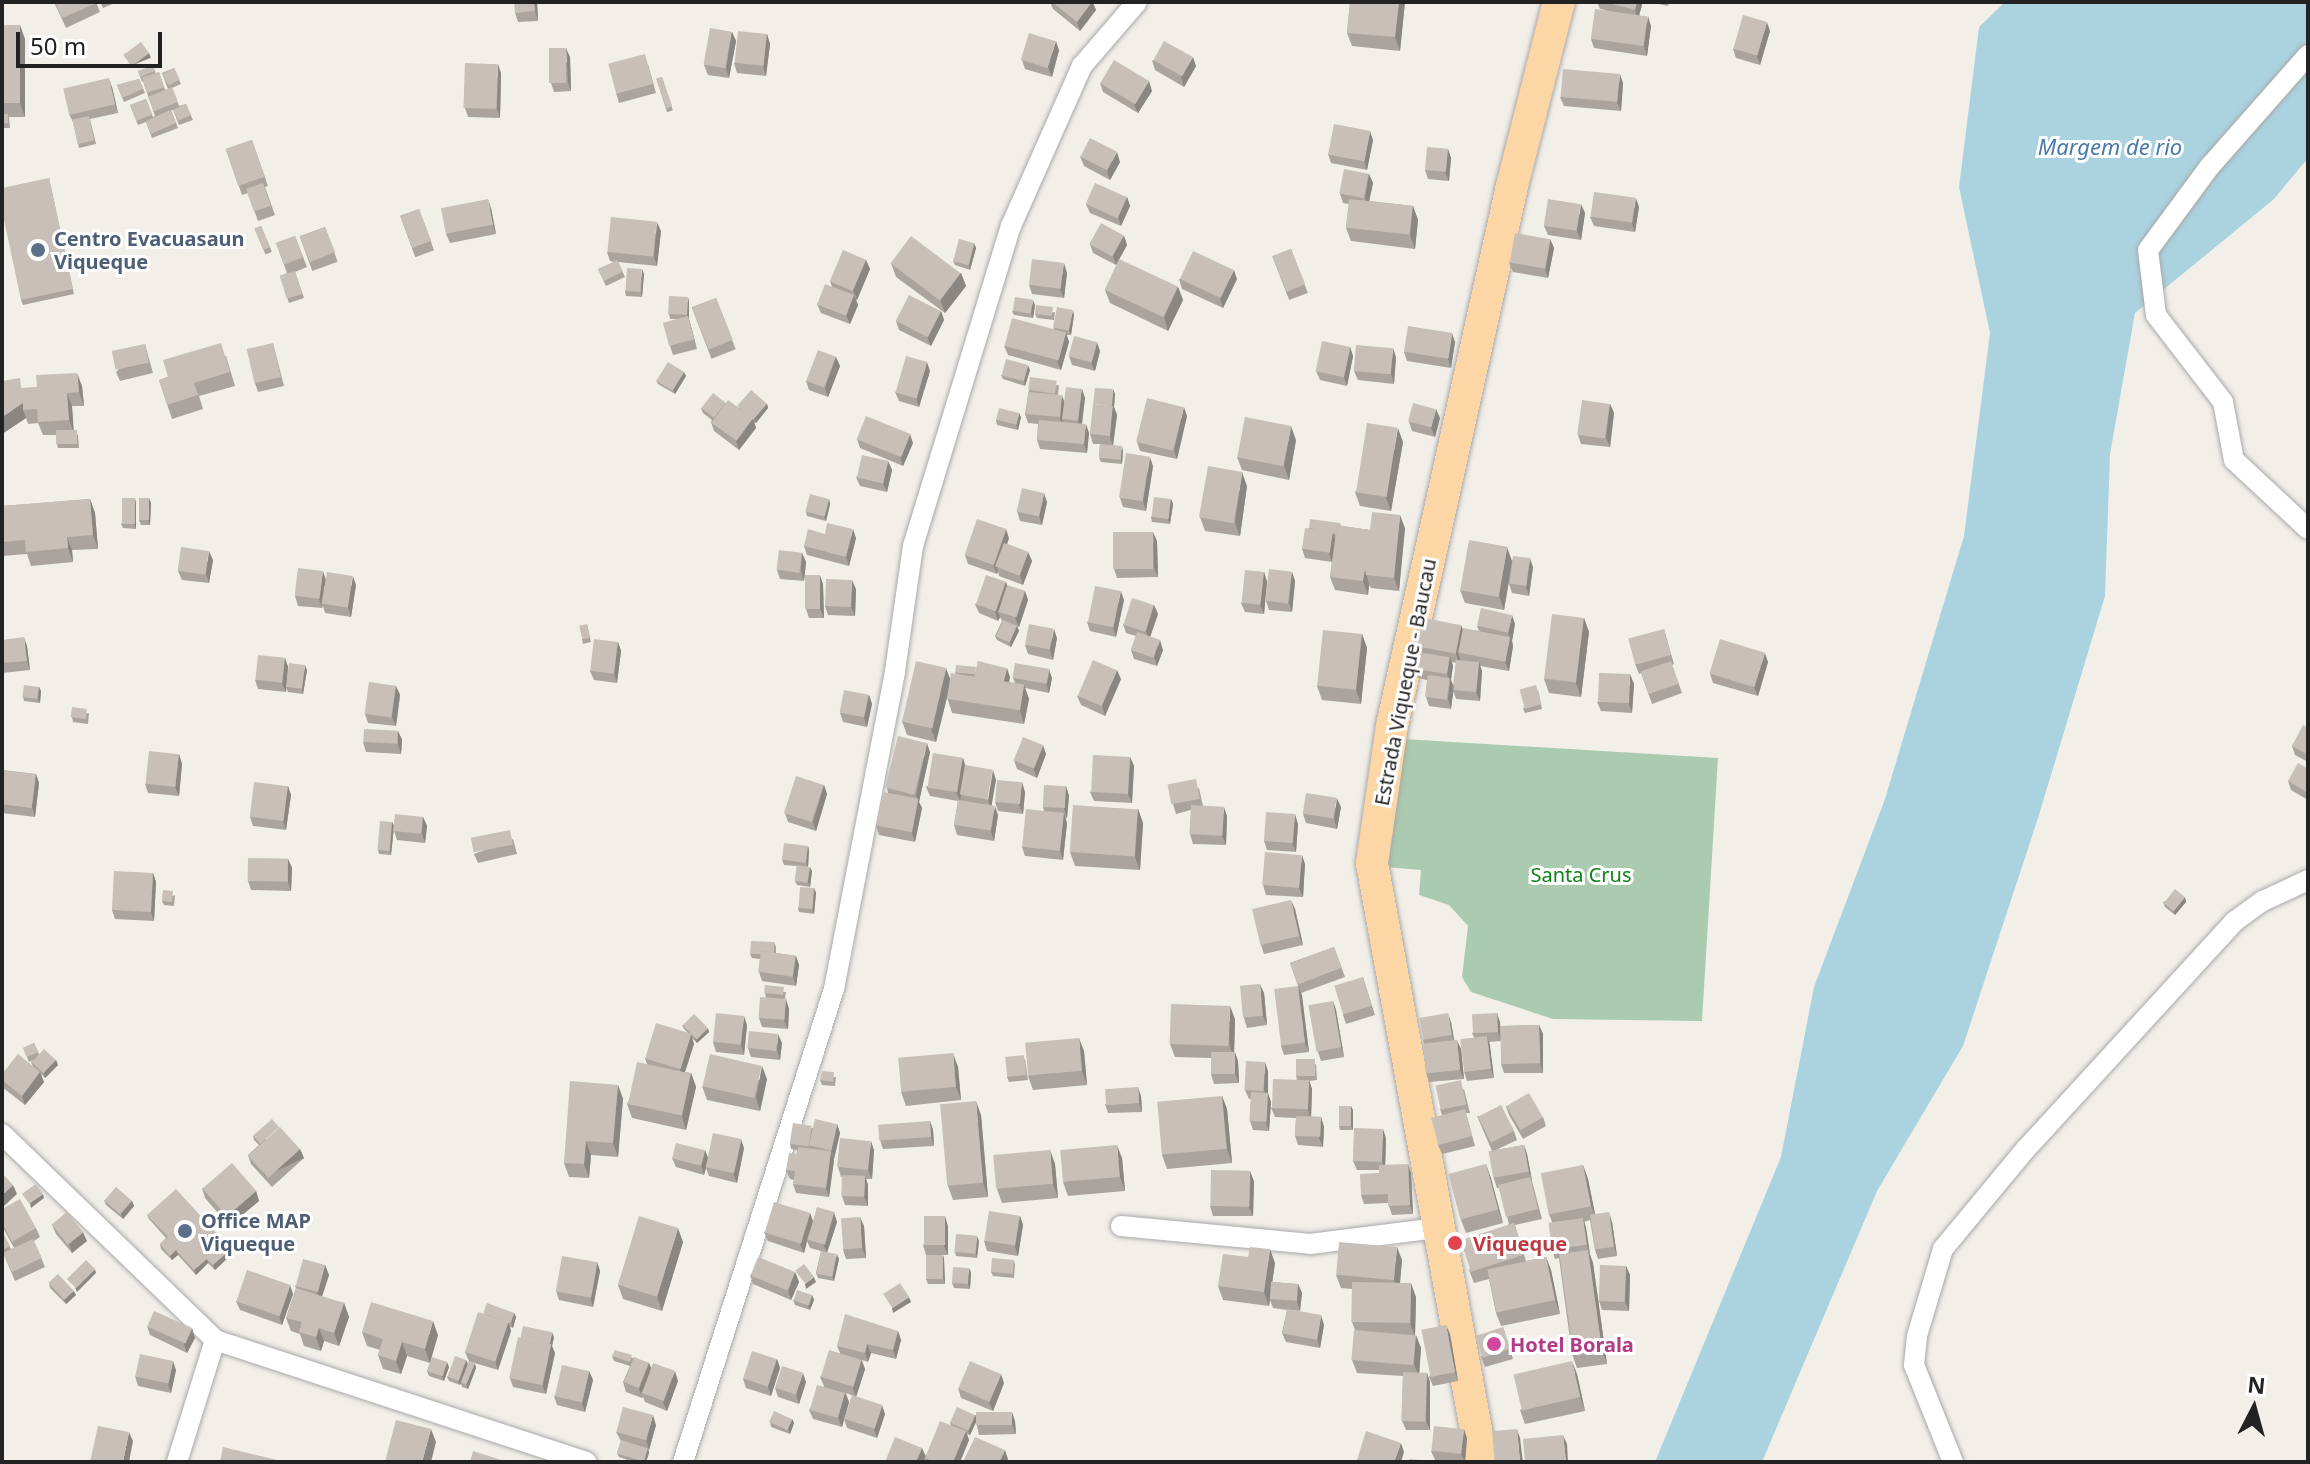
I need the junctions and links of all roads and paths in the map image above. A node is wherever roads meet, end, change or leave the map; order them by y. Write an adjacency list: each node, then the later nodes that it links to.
1 (1137, 2): 12 (street)
2 (1559, 2): 8 (main road, Estrada Viqueque - Baucau)
3 (2308, 55): 4 (street)
4 (2308, 529)
5 (2308, 880): 14 (street)
6 (2, 1134): 9 (street)
7 (1121, 1226): 8 (street)
8 (1436, 1228): 13 (main road, Estrada Viqueque - Baucau)
9 (215, 1340): 10 (street); 11 (street)
10 (177, 1462)
11 (586, 1462)
12 (683, 1462)
13 (1482, 1462)
14 (1953, 1462)

